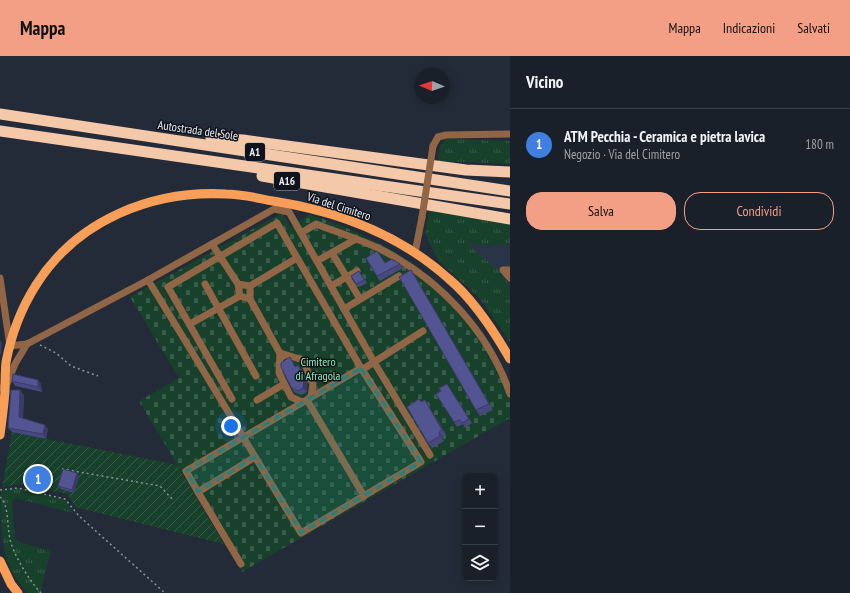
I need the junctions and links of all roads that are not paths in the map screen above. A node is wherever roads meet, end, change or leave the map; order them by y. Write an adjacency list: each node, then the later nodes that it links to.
1 (0, 114): 3 (highway, Autostrada del Sole / A1)
2 (0, 131): 5 (highway, A1)
3 (140, 134): 6 (highway); 7 (highway, Autostrada del Sole / A1)
4 (510, 134): 14 (street, bridge)
5 (65, 141): 8 (highway, A1); 9 (highway, A16)
6 (510, 172)
7 (510, 191)
8 (510, 204)
9 (510, 219)
10 (301, 233): 11 (street); 12 (street); 17 (street)
11 (356, 239): 13 (street); 46 (street)
12 (212, 244): 15 (street); 24 (street)
13 (332, 253): 17 (street); 21 (street)
14 (415, 253): 37 (main road, Via del Cimitero); 39 (main road, Via del Cimitero)
15 (220, 256): 16 (street); 26 (street); 34 (street)
16 (297, 258): 27 (street); 42 (street)
17 (317, 261): 28 (street)
18 (510, 270): 23 (street)
19 (357, 271): 21 (street)
20 (399, 276): 31 (street)
21 (346, 277): 28 (street); 31 (street)
22 (0, 278): 37 (street)
23 (510, 278)
24 (148, 280): 36 (street); 51 (street)
25 (205, 284): 32 (street)
26 (238, 284): 27 (street); 29 (street)
27 (250, 286): 30 (street)
28 (331, 286): 33 (street)
29 (240, 296): 30 (street); 32 (street)
30 (250, 299): 38 (street)
31 (360, 299): 33 (street)
32 (218, 309): 34 (street); 43 (street)
33 (344, 309): 40 (street)
34 (190, 324): 47 (street)
35 (423, 331): 40 (street)
36 (30, 343): 37 (street); 45 (street)
37 (10, 346): 45 (main road, Via del Cimitero)
38 (280, 353): 41 (street); 44 (street); 49 (street)
39 (510, 359)
40 (374, 362): 42 (street); 52 (street)
41 (285, 363)
42 (362, 369): 49 (street); 55 (street)
43 (256, 376)
44 (284, 384): 48 (street); 49 (street)
45 (2, 388): 50 (main road, Via del Cimitero)
46 (510, 394)
47 (232, 399)
48 (257, 400)
49 (307, 400): 51 (street); 55 (street)
50 (0, 435)
51 (243, 438): 53 (street); 54 (street)
52 (430, 454)
53 (255, 457): 54 (street); 55 (street)
54 (198, 492): 57 (street)
55 (364, 496)
56 (0, 561): 58 (main road)
57 (241, 564)
58 (18, 593)

